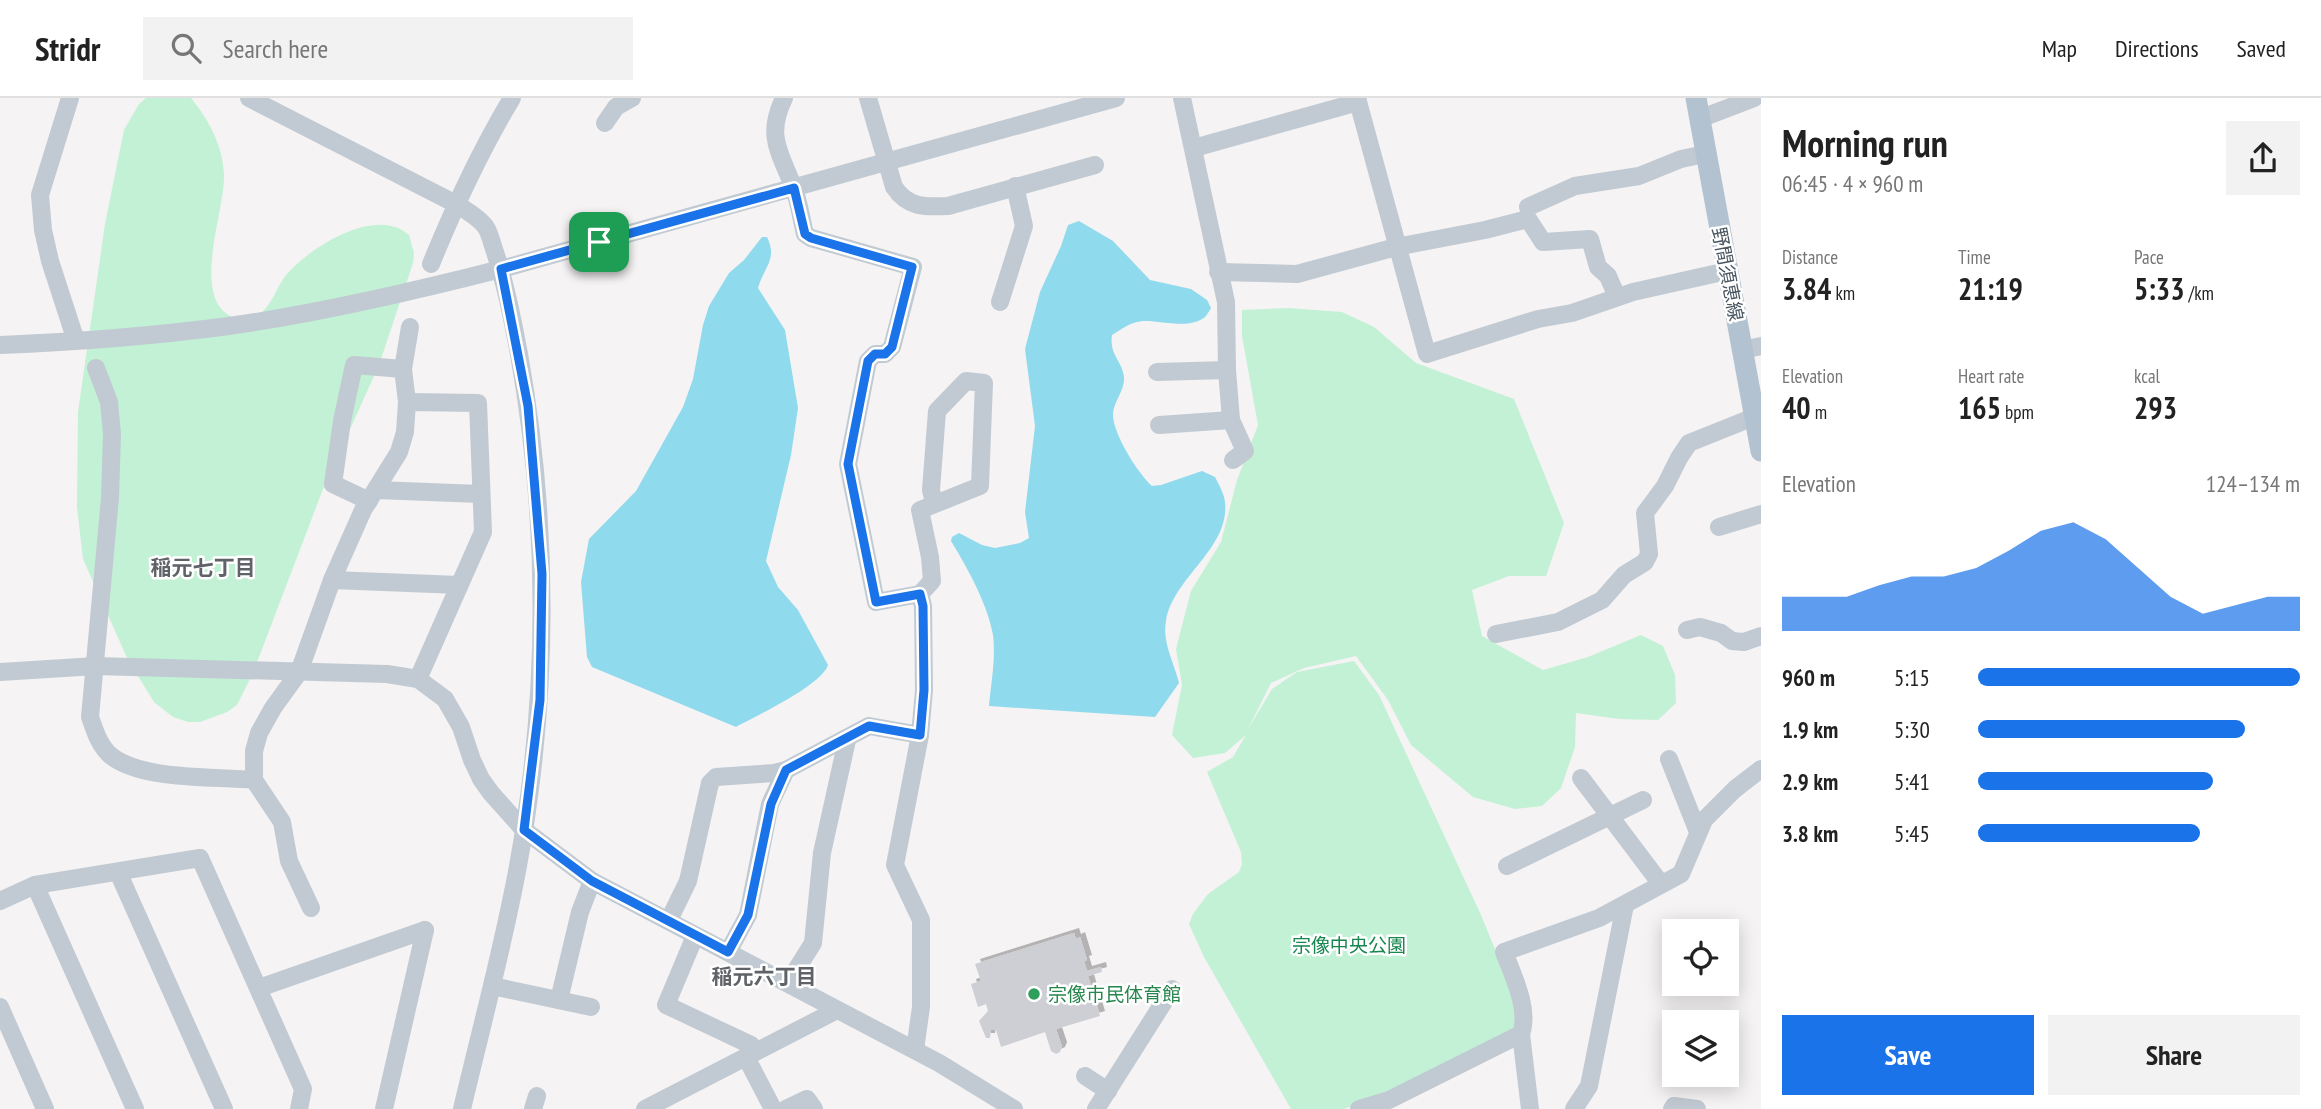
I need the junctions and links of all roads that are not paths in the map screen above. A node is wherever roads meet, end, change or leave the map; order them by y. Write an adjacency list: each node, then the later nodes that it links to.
1 (70, 98): 29 (street)
2 (249, 98): 19 (street)
3 (512, 98): 19 (street)
4 (632, 98): 12 (street)
5 (784, 98): 18 (street)
6 (869, 98): 15 (street)
7 (1116, 98): 15 (street)
8 (1182, 98): 13 (street)
9 (1754, 98): 11 (street)
10 (1358, 100): 13 (street); 21 (street)
11 (1697, 108): 14 (main road, 野間須恵線)
12 (605, 123)
13 (1194, 148): 25 (street)
14 (1705, 154): 20 (street); 24 (main road, 野間須恵線)
15 (886, 162): 17 (street); 18 (street)
16 (1095, 164): 17 (street)
17 (1015, 186): 27 (street)
18 (794, 188): 23 (street); 49 (street)
19 (456, 204): 22 (street); 23 (street)
20 (1528, 207)
21 (1396, 247): 25 (street); 26 (street); 26 (street)
22 (431, 264)
23 (501, 269): 29 (street); 66 (street)
24 (1727, 271): 26 (street); 31 (main road, 野間須恵線)
25 (1219, 272): 34 (street)
26 (1617, 297)
27 (1000, 302)
28 (410, 327): 33 (street)
29 (76, 341): 30 (street)
30 (0, 345)
31 (1751, 348): 37 (main road, 野間須恵線)
32 (96, 368): 53 (street)
33 (403, 369): 36 (street); 43 (street)
34 (1227, 370): 35 (street); 38 (street)
35 (1157, 372)
36 (407, 402): 42 (street); 43 (street)
37 (1754, 417): 40 (main road, 野間須恵線); 51 (street)
38 (1231, 420): 39 (street); 41 (street)
39 (1159, 425)
40 (1761, 451)
41 (1233, 460)
42 (481, 494): 43 (street); 48 (street)
43 (373, 496): 47 (street)
44 (934, 503): 44 (street); 49 (street)
45 (1761, 514): 46 (street)
46 (1719, 527)
47 (332, 580): 48 (street); 55 (street)
48 (460, 584): 56 (street)
49 (920, 594): 57 (street)
50 (1687, 630): 52 (street)
51 (1496, 634)
52 (1761, 636)
53 (96, 666): 54 (street); 55 (street); 63 (street)
54 (0, 672)
55 (299, 673): 56 (street); 63 (street)
56 (418, 679): 66 (street)
57 (920, 735): 58 (street); 88 (street)
58 (847, 740): 61 (street); 79 (street)
59 (1668, 760): 67 (street)
60 (1761, 769): 67 (street)
61 (786, 770): 76 (street); 78 (street)
62 (1581, 778): 65 (street)
63 (254, 780): 75 (street)
64 (1643, 800): 65 (street)
65 (1610, 817): 68 (street); 71 (street)
66 (524, 830): 70 (street); 80 (street)
67 (1698, 832): 71 (street)
68 (1507, 866)
69 (118, 872): 72 (street); 81 (street); 94 (street)
70 (592, 881): 76 (street); 83 (street)
71 (1661, 884): 74 (street)
72 (36, 885): 73 (street); 93 (street)
73 (0, 901)
74 (1625, 905): 87 (street); 106 (street)
75 (312, 908)
76 (669, 920): 77 (street)
77 (695, 936): 78 (street); 89 (street)
78 (728, 952): 79 (street)
79 (788, 983): 86 (street)
80 (492, 986): 83 (street); 97 (street)
81 (259, 988): 95 (street); 96 (street)
82 (1172, 989): 91 (street)
83 (559, 1000): 85 (street)
84 (0, 1006): 92 (street)
85 (591, 1007)
86 (837, 1010): 88 (street); 89 (street)
87 (1521, 1034): 104 (street); 105 (street)
88 (915, 1050): 102 (street)
89 (750, 1054): 98 (street); 99 (street)
90 (1085, 1076): 91 (street)
91 (1108, 1091): 103 (street)
92 (46, 1109)
93 (135, 1109)
94 (224, 1109)
95 (299, 1109)
96 (384, 1109)
97 (462, 1109)
98 (645, 1109)
99 (773, 1109)
100 (786, 1109): 101 (street)
101 (814, 1109)
102 (1013, 1109)
103 (1096, 1109)
104 (1359, 1109)
105 (1530, 1109)
106 (1574, 1109)
107 (1672, 1109): 108 (street)
108 (1697, 1109)

